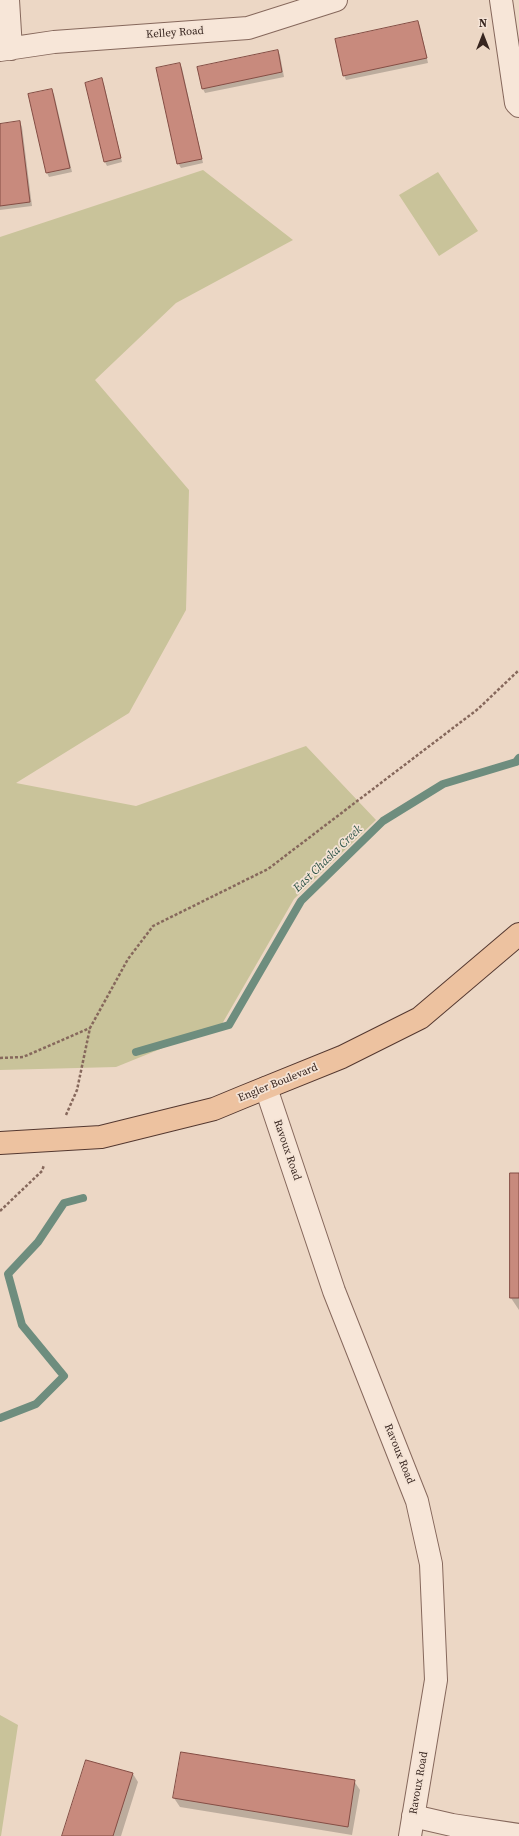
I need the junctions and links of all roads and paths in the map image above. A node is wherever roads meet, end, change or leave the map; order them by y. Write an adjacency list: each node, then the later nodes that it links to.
1 (8, 0): 4 (street)
2 (336, 0): 4 (street, Kelley Road)
3 (501, 0): 5 (street)
4 (5, 49)
5 (519, 106)
6 (519, 670): 8 (path)
7 (519, 934): 10 (main road, Engler Boulevard)
8 (90, 1028): 9 (path); 11 (path)
9 (0, 1058)
10 (266, 1088): 11 (main road, Engler Boulevard); 14 (street, Ravoux Road)
11 (56, 1140): 12 (main road, Engler Boulevard); 13 (path)
12 (0, 1143)
13 (0, 1211)
14 (412, 1826): 15 (street)
15 (519, 1835)

